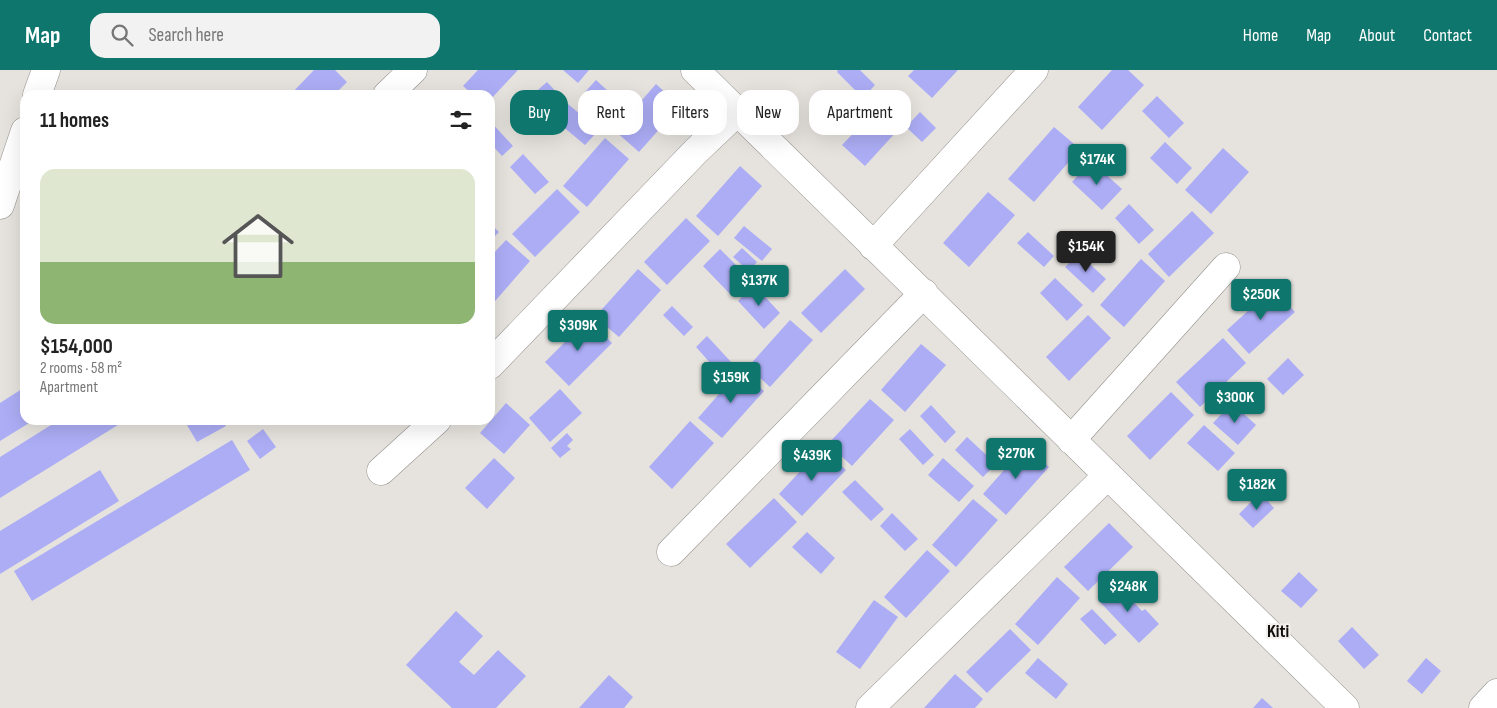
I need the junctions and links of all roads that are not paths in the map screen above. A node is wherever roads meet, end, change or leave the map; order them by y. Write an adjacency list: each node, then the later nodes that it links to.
1 (46, 70): 5 (street)
2 (413, 70): 6 (street)
3 (696, 70): 7 (street)
4 (1034, 70): 11 (street)
5 (39, 90)
6 (392, 90)
7 (737, 112): 14 (street)
8 (760, 135): 11 (street)
9 (20, 145): 10 (street)
10 (0, 203)
11 (873, 246): 13 (street)
12 (1226, 267): 16 (street)
13 (924, 293): 16 (street); 19 (street)
14 (495, 360)
15 (432, 425): 17 (street)
16 (1071, 440): 18 (street)
17 (382, 471)
18 (1108, 475): 21 (street); 22 (street)
19 (672, 552)
20 (1497, 693): 23 (street)
21 (870, 708)
22 (1345, 708)
23 (1483, 708)

